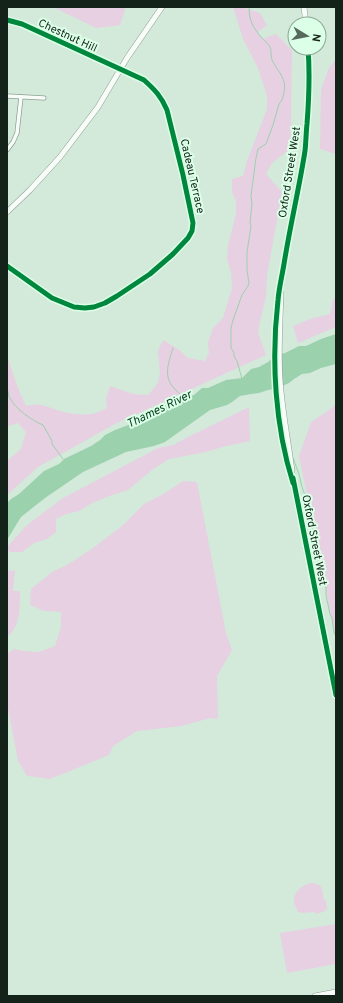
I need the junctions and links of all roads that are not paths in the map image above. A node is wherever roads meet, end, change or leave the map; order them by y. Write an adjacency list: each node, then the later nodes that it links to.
1 (162, 7): 4 (main road)
2 (7, 20): 4 (street, Chestnut Hill)
3 (308, 56): 11 (main road, Oxford Street West)
4 (120, 70): 9 (main road); 10 (street, Cadeau Terrace)
5 (7, 96): 6 (street)
6 (21, 97): 7 (street); 8 (street)
7 (44, 98)
8 (7, 150)
9 (7, 212)
10 (7, 266)
11 (336, 695)
12 (336, 992): 13 (main road)
13 (315, 996)

